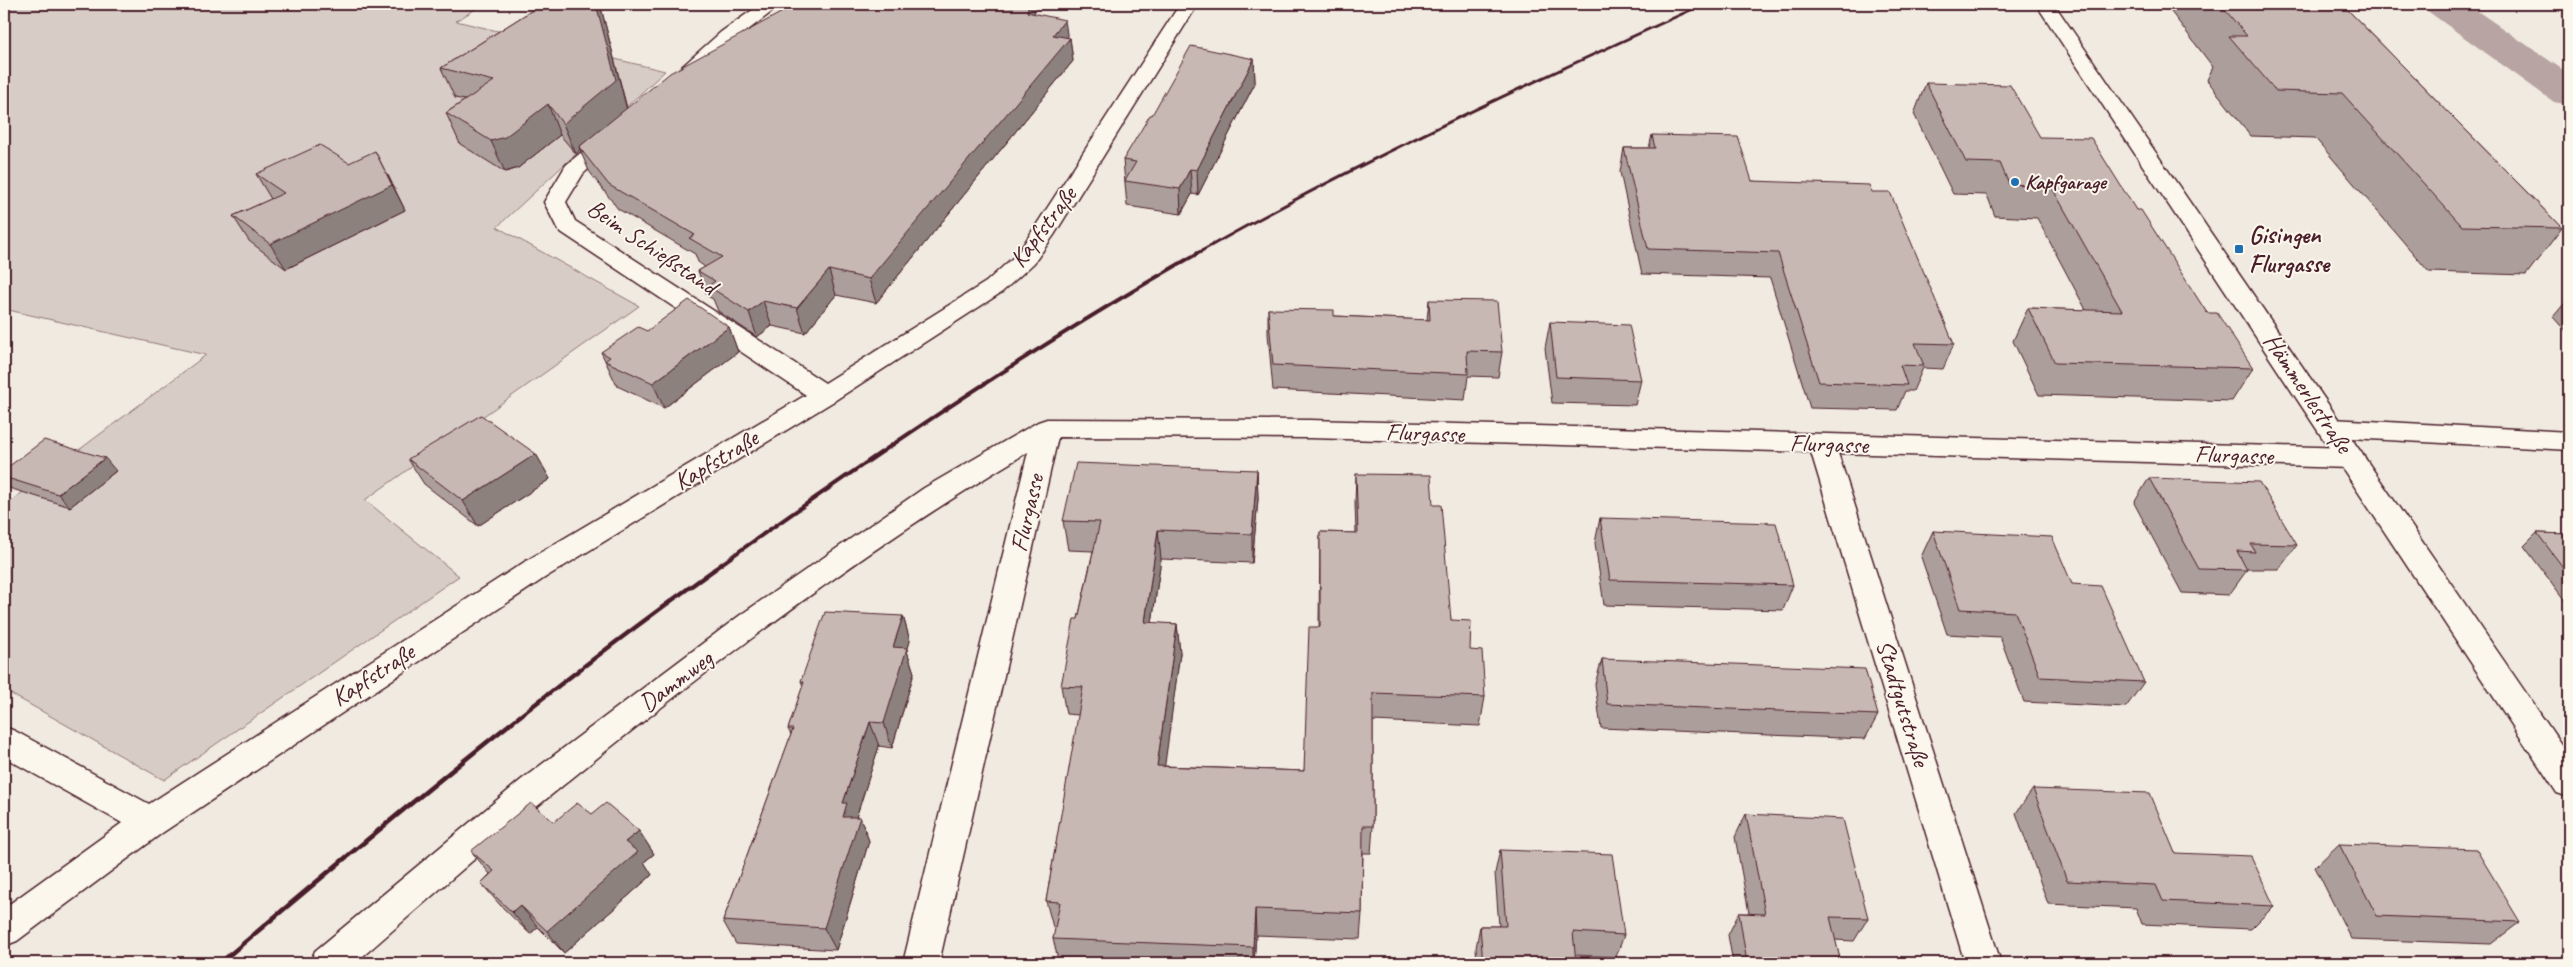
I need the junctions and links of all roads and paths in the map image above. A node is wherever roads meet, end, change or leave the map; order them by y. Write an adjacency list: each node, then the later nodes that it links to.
1 (773, 4): 4 (street)
2 (1189, 4): 6 (street, Kapfstraße)
3 (2045, 4): 8 (street, Hämmerlestraße)
4 (666, 90)
5 (630, 121): 6 (street, Beim Schießstand)
6 (825, 395): 14 (street, Kapfstraße)
7 (1047, 428): 10 (street, Flurgasse); 16 (street, Dammweg); 17 (street, Flurgasse)
8 (2332, 428): 9 (street); 11 (street, Hämmerlestraße)
9 (2569, 441)
10 (1822, 444): 11 (street, Flurgasse); 18 (street, Stadtgutstraße)
11 (2352, 458): 13 (street, Hämmerlestraße)
12 (4, 741): 14 (street)
13 (2569, 783)
14 (150, 822): 15 (street, Kapfstraße)
15 (4, 929)
16 (328, 963)
17 (921, 963)
18 (1983, 963)

